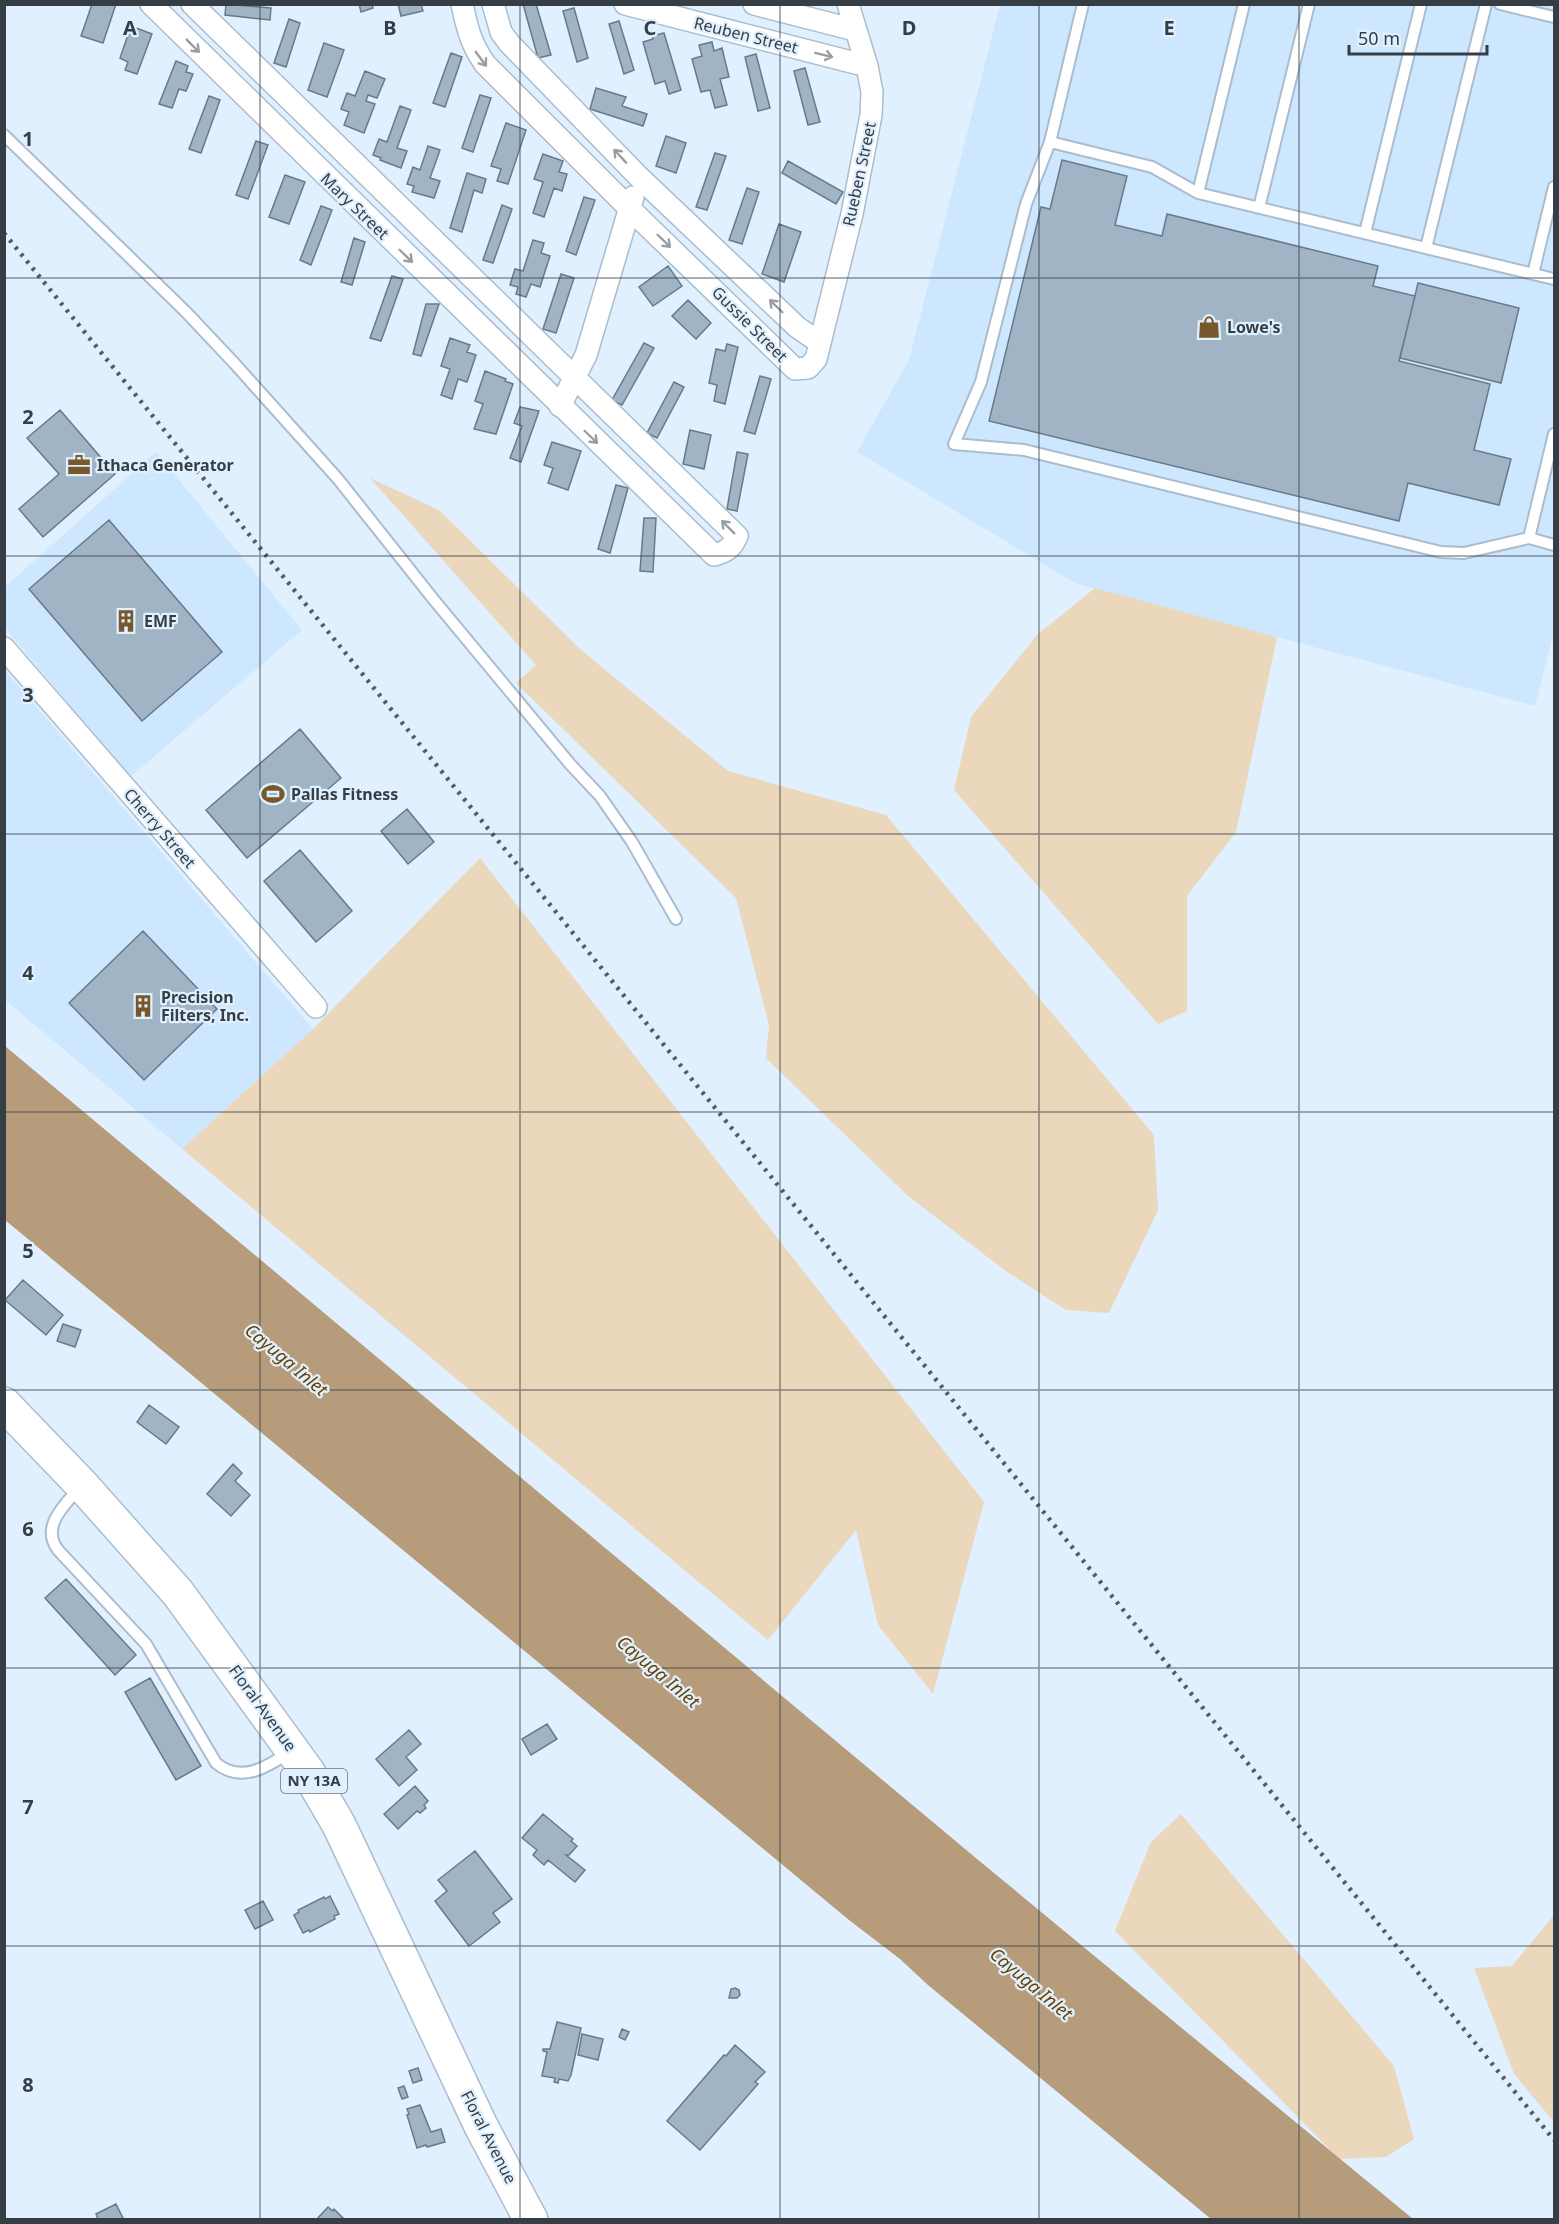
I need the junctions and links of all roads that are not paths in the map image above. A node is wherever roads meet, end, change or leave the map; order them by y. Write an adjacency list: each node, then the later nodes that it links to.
1 (151, 4): 30 (street, Mary Street, one-way to 30)
2 (192, 4): 29 (street, Mary Street)
3 (462, 4): 23 (street, Gussie Street, one-way to 23)
4 (493, 4): 19 (street, Gussie Street, one-way to 4)
5 (625, 4): 16 (street, Reuben Street, one-way to 16)
6 (754, 4): 15 (street, Reuben Street)
7 (848, 4): 15 (street, Rueben Street)
8 (1083, 4): 18 (lane)
9 (1244, 4): 21 (lane)
10 (1309, 4): 22 (lane)
11 (1421, 4): 24 (lane)
12 (1486, 4): 25 (lane)
13 (1505, 5): 14 (lane)
14 (1554, 17)
15 (855, 30): 16 (street, Rueben Street)
16 (867, 66): 28 (street, Rueben Street)
17 (4, 135): 35 (lane)
18 (1050, 142): 21 (lane); 32 (lane)
19 (638, 176): 23 (street); 28 (street, Gussie Street, one-way to 19)
20 (1554, 188): 26 (lane)
21 (1198, 193): 22 (lane)
22 (1259, 208): 24 (lane)
23 (630, 209): 28 (street, Gussie Street, one-way to 28); 29 (street)
24 (1365, 233): 25 (lane)
25 (1426, 248): 26 (lane)
26 (1533, 274): 27 (lane)
27 (1554, 279)
28 (820, 344)
29 (575, 376): 30 (street); 30 (street, Mary Street, one-way to 29)
30 (560, 406)
31 (1554, 434): 32 (lane)
32 (1529, 538): 33 (lane)
33 (1554, 545)
34 (4, 648): 36 (street, Cherry Street)
35 (676, 920)
36 (316, 1007)
37 (4, 1404): 38 (main road, Floral Avenue / NY 13A)
38 (82, 1485): 39 (main road, Floral Avenue / NY 13A); 39 (lane)
39 (293, 1750): 40 (main road, Floral Avenue / NY 13A)
40 (531, 2220)

